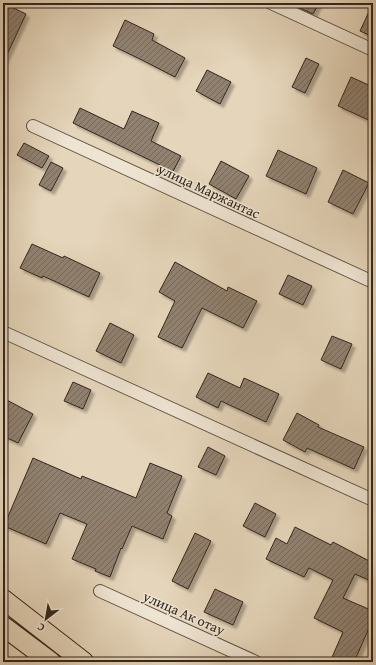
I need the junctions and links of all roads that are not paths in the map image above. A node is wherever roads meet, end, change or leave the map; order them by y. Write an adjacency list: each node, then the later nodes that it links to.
1 (270, 3): 2 (street)
2 (373, 50)
3 (32, 126): 4 (street, улица Маржантас)
4 (373, 282)
5 (3, 332): 6 (street)
6 (373, 500)
7 (100, 592): 12 (street, улица Ак отау)
8 (3, 599): 11 (main road)
9 (3, 626): 10 (main road)
10 (51, 662)
11 (84, 662)
12 (256, 662)

